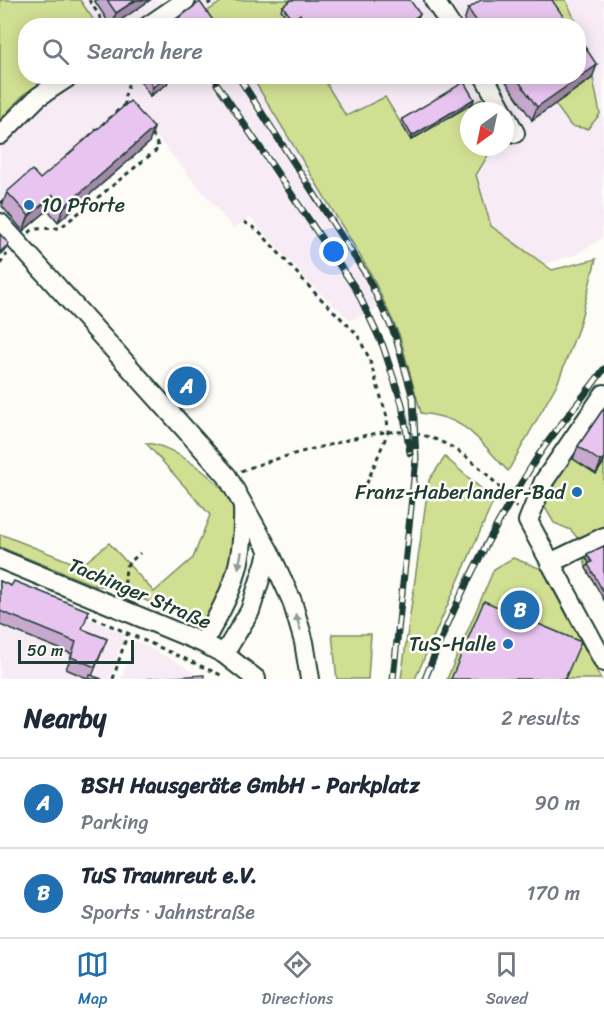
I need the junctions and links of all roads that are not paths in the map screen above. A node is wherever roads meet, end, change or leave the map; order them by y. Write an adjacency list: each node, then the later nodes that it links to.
1 (186, 0): 3 (street)
2 (434, 0): 4 (street)
3 (160, 18)
4 (446, 18)
5 (58, 84): 8 (street)
6 (488, 84): 7 (street)
7 (498, 102)
8 (0, 135)
9 (2, 225): 11 (street)
10 (604, 394): 15 (street)
11 (243, 502): 13 (street); 16 (street, one-way to 16)
12 (604, 537): 15 (street)
13 (269, 551): 17 (street); 20 (street, one-way to 13)
14 (0, 559): 16 (street, Tachinger Straße)
15 (550, 563): 18 (street)
16 (203, 643): 17 (street, Tachinger Straße)
17 (224, 654): 19 (street, Tachinger Straße)
18 (604, 662)
19 (256, 679)
20 (310, 679)

